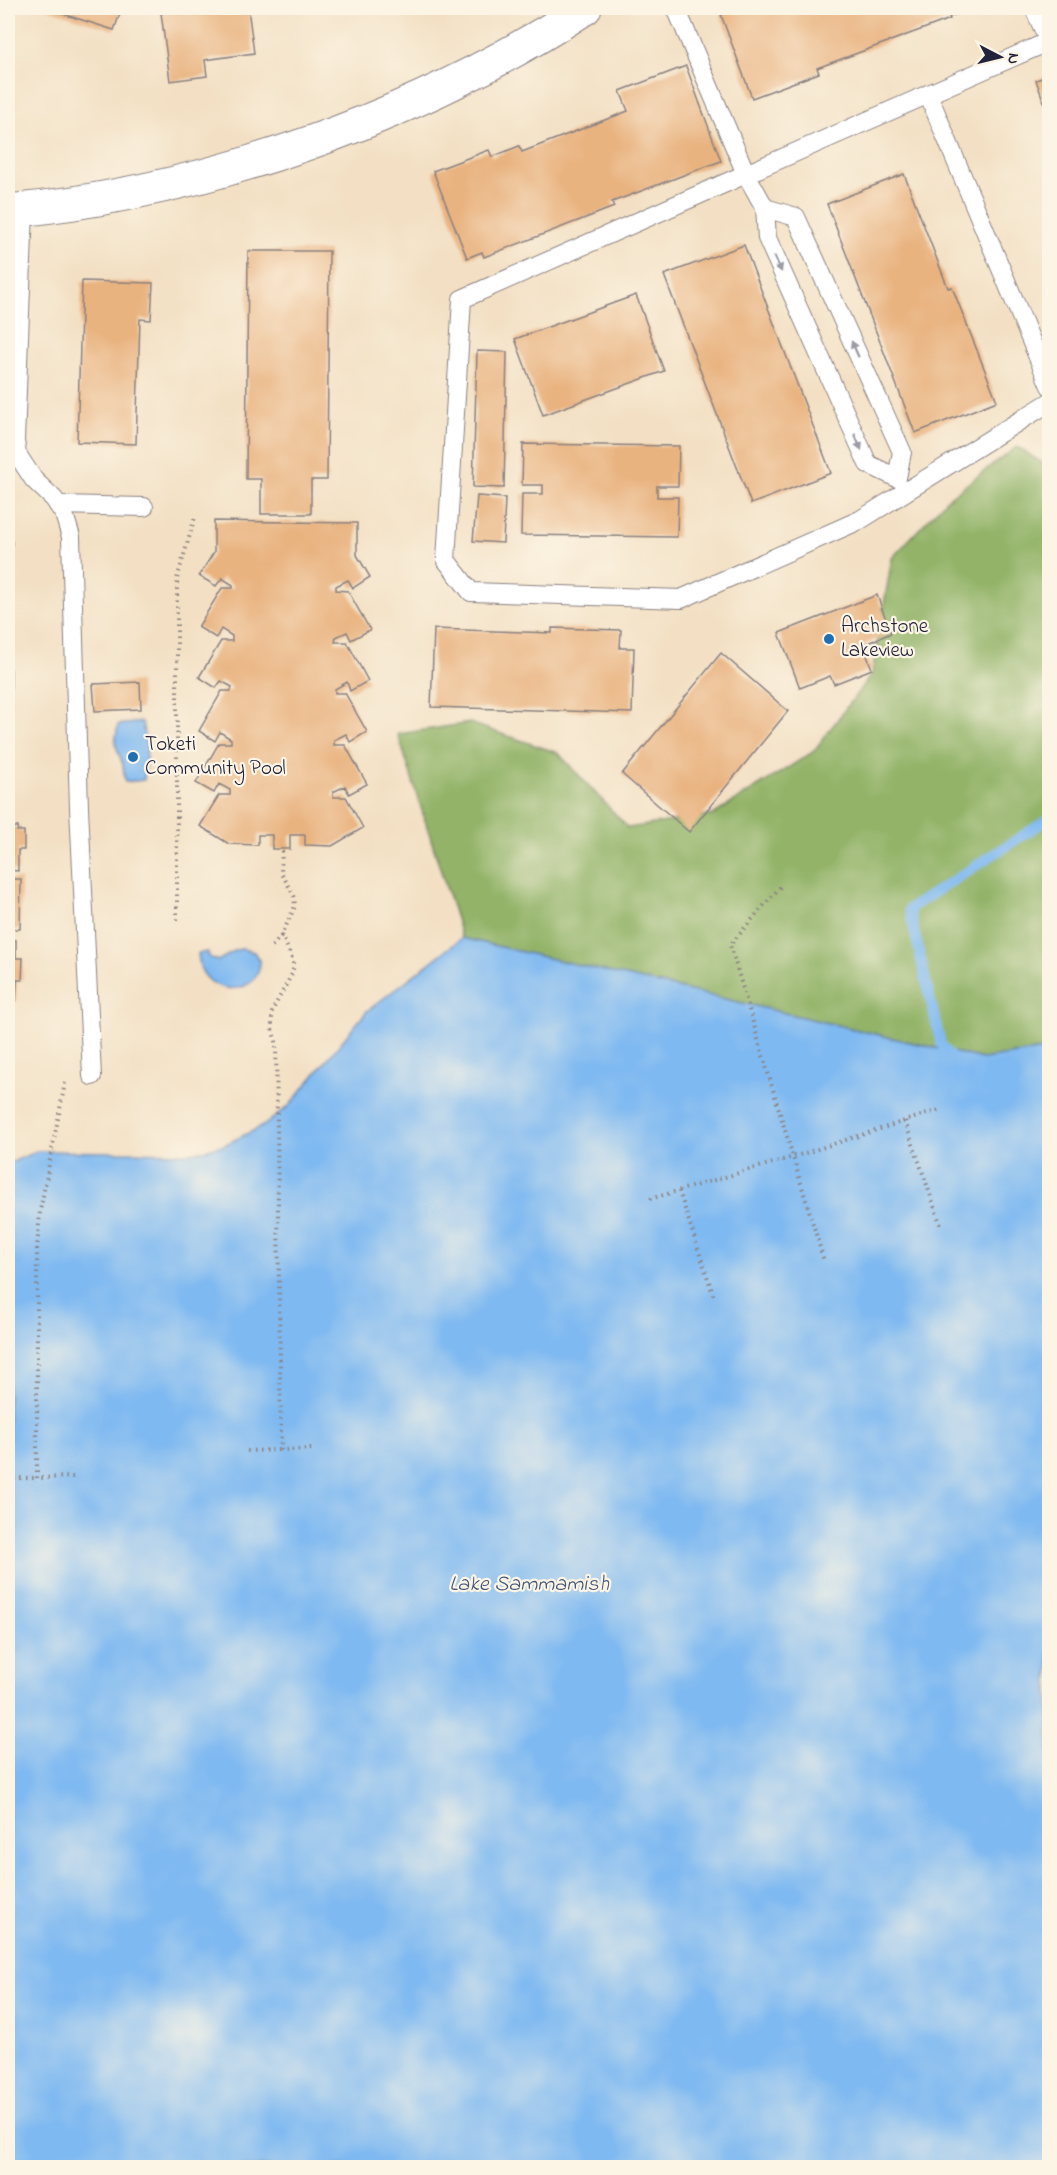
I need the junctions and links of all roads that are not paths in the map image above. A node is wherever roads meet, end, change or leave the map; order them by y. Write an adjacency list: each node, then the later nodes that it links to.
1 (676, 8): 6 (lane)
2 (1034, 8): 4 (lane)
3 (581, 9): 8 (main road)
4 (1049, 41): 5 (lane)
5 (928, 94): 6 (lane); 9 (lane)
6 (746, 174): 7 (lane); 11 (lane)
7 (765, 208): 11 (lane, one-way to 11); 11 (lane, one-way to 7)
8 (16, 210): 12 (lane)
9 (1050, 386)
10 (1050, 402): 11 (lane)
11 (901, 485)
12 (58, 505): 13 (lane); 14 (lane)
13 (144, 507)
14 (92, 1076)

